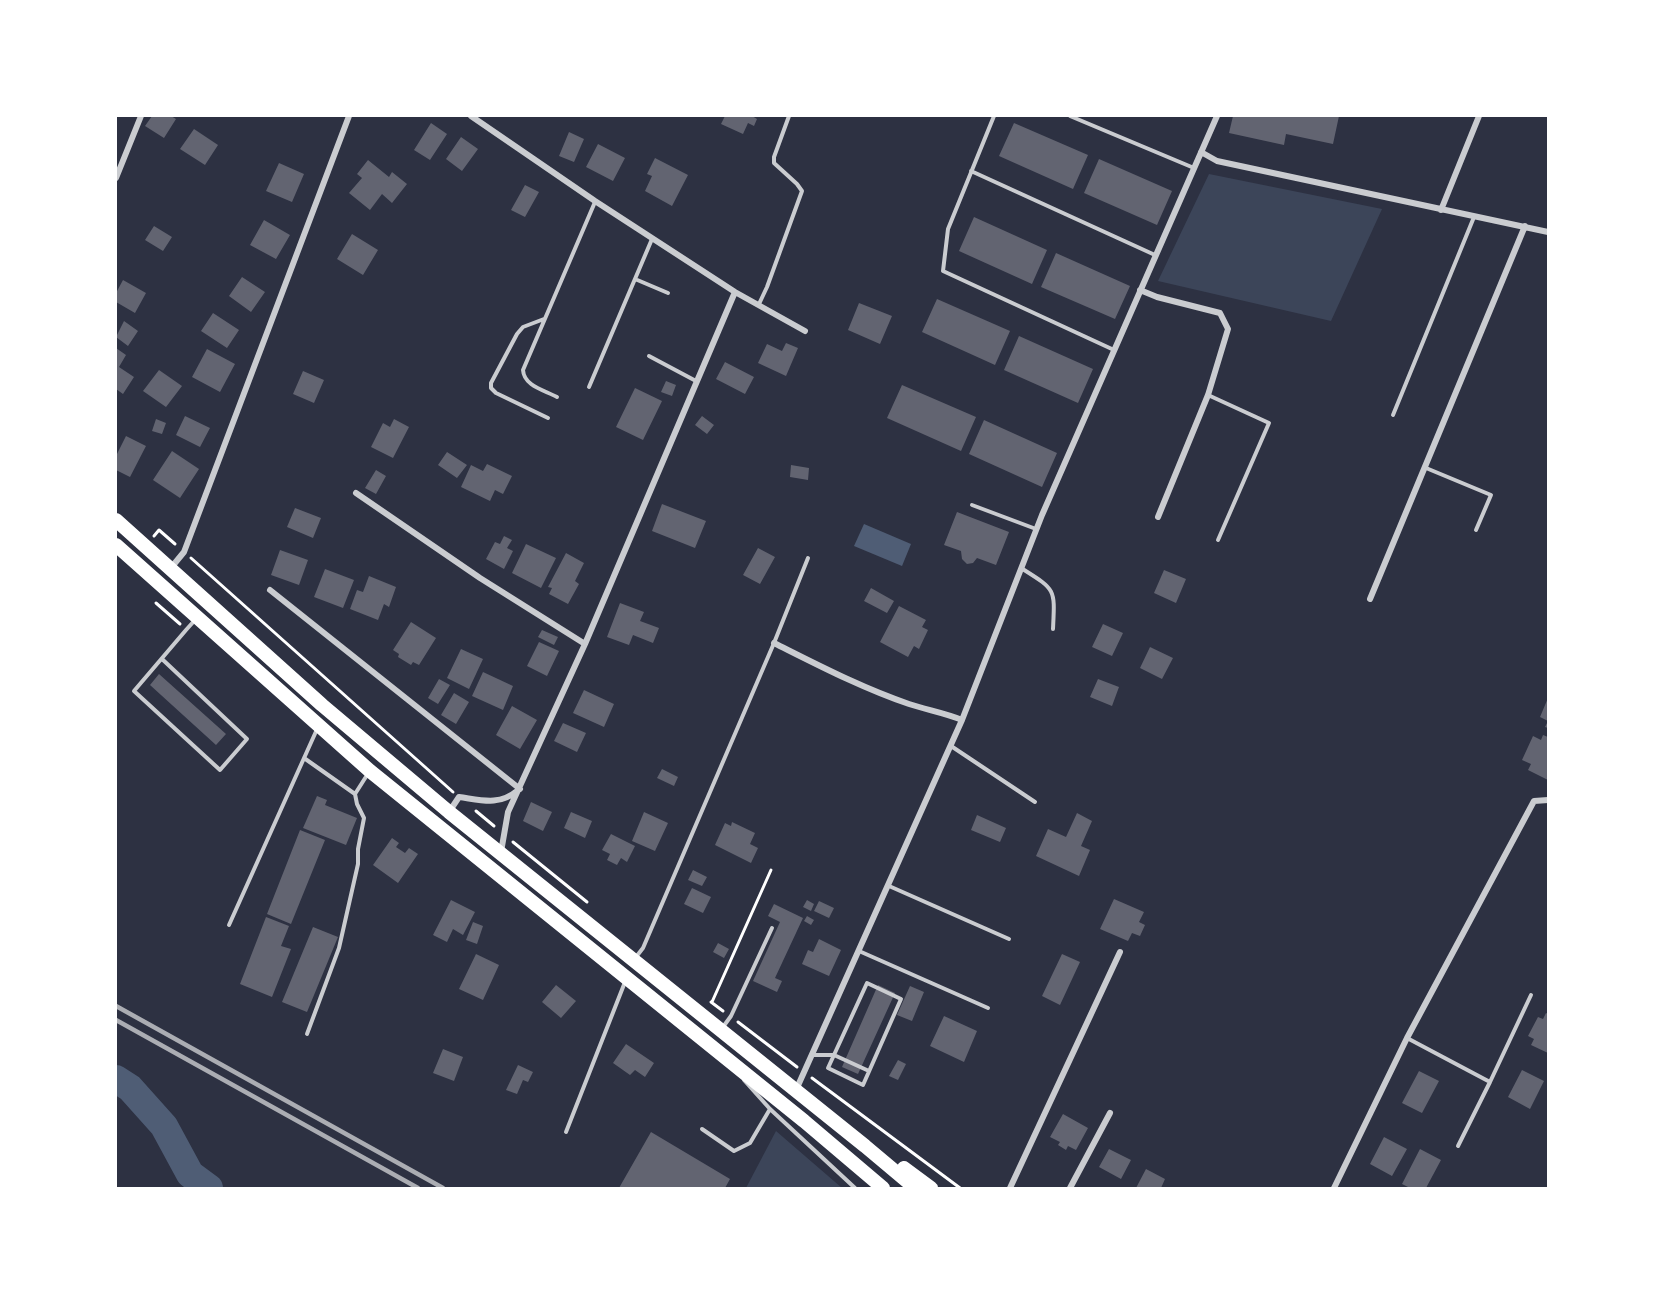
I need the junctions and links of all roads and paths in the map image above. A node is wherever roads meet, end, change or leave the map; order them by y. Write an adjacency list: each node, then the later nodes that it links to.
1 (141, 116): 12 (street)
2 (349, 116): 45 (street)
3 (471, 116): 13 (street)
4 (789, 116): 24 (lane)
5 (994, 116): 11 (lane)
6 (1070, 116): 10 (lane)
7 (1217, 116): 9 (street)
8 (1479, 116): 14 (street)
9 (1201, 152): 10 (street); 14 (street)
10 (1194, 168): 19 (street)
11 (971, 171): 19 (lane); 27 (lane)
12 (116, 178)
13 (595, 201): 18 (street); 25 (lane)
14 (1441, 210): 15 (street)
15 (1474, 216): 16 (street); 33 (lane)
16 (1525, 226): 17 (street); 35 (street)
17 (1548, 232)
18 (652, 238): 20 (lane); 22 (street)
19 (1155, 255): 21 (street)
20 (635, 279): 23 (lane); 30 (lane)
21 (1140, 290): 27 (street); 31 (street)
22 (735, 292): 24 (street); 29 (street)
23 (668, 293)
24 (759, 304): 26 (street)
25 (545, 319): 32 (lane); 34 (lane)
26 (805, 331)
27 (1114, 350): 40 (street)
28 (649, 356): 29 (lane)
29 (697, 381): 54 (street)
30 (590, 387)
31 (1208, 395): 38 (street); 42 (lane)
32 (557, 397)
33 (1393, 414)
34 (548, 418)
35 (1426, 468): 41 (lane); 50 (street)
36 (356, 493): 54 (street)
37 (972, 505): 40 (lane)
38 (1158, 517)
39 (116, 520): 44 (highway)
40 (1036, 529): 47 (street)
41 (1476, 530)
42 (1218, 540)
43 (116, 545): 51 (highway)
44 (144, 546): 45 (path); 48 (highway)
45 (184, 552): 48 (street); 63 (path)
46 (808, 558): 53 (lane)
47 (1021, 567): 52 (lane); 56 (street)
48 (170, 569): 66 (highway)
49 (270, 590): 61 (street)
50 (1370, 600)
51 (197, 618): 55 (lane); 57 (highway)
52 (1053, 629)
53 (774, 643): 56 (street); 77 (lane)
54 (585, 645): 61 (street)
55 (162, 659): 55 (lane)
56 (962, 720): 58 (street)
57 (318, 726): 59 (lane); 60 (highway)
58 (950, 745): 65 (lane); 70 (street)
59 (304, 758): 62 (lane); 72 (lane)
60 (370, 771): 62 (lane); 78 (highway)
61 (520, 789): 63 (street); 67 (street)
62 (356, 794): 86 (lane)
63 (459, 798): 66 (street); 67 (path)
64 (1548, 800): 87 (street)
65 (1035, 802)
66 (449, 812): 68 (highway)
67 (505, 835): 68 (street); 71 (path)
68 (501, 854): 77 (highway)
69 (771, 870): 81 (path)
70 (889, 886): 74 (lane); 75 (street)
71 (588, 903)
72 (229, 925)
73 (772, 928): 84 (lane)
74 (1008, 939)
75 (859, 951): 82 (lane); 90 (street)
76 (1120, 952): 106 (street)
77 (634, 961): 83 (highway)
78 (626, 978): 88 (highway); 98 (lane)
79 (1531, 995): 93 (lane)
80 (703, 996): 81 (path)
81 (712, 1002): 83 (path); 84 (path)
82 (988, 1008)
83 (702, 1016): 85 (highway)
84 (731, 1016): 85 (lane); 92 (path)
85 (720, 1030): 94 (highway)
86 (307, 1034)
87 (1407, 1038): 93 (lane); 108 (street)
88 (717, 1051): 95 (lane); 102 (highway)
89 (834, 1054): 90 (lane); 91 (lane); 91 (lane); 91 (lane)
90 (813, 1055): 92 (street)
91 (869, 1071)
92 (805, 1073): 94 (street); 105 (path)
93 (1490, 1082): 100 (lane)
94 (796, 1092): 99 (highway)
95 (770, 1109): 97 (lane); 101 (lane)
96 (1110, 1113): 107 (street)
97 (702, 1129)
98 (566, 1132)
99 (865, 1146): 103 (highway); 104 (highway)
100 (1458, 1146)
101 (855, 1188)
102 (883, 1188)
103 (915, 1188)
104 (931, 1188)
105 (960, 1188)
106 (1010, 1188)
107 (1070, 1188)
108 (1334, 1188)

